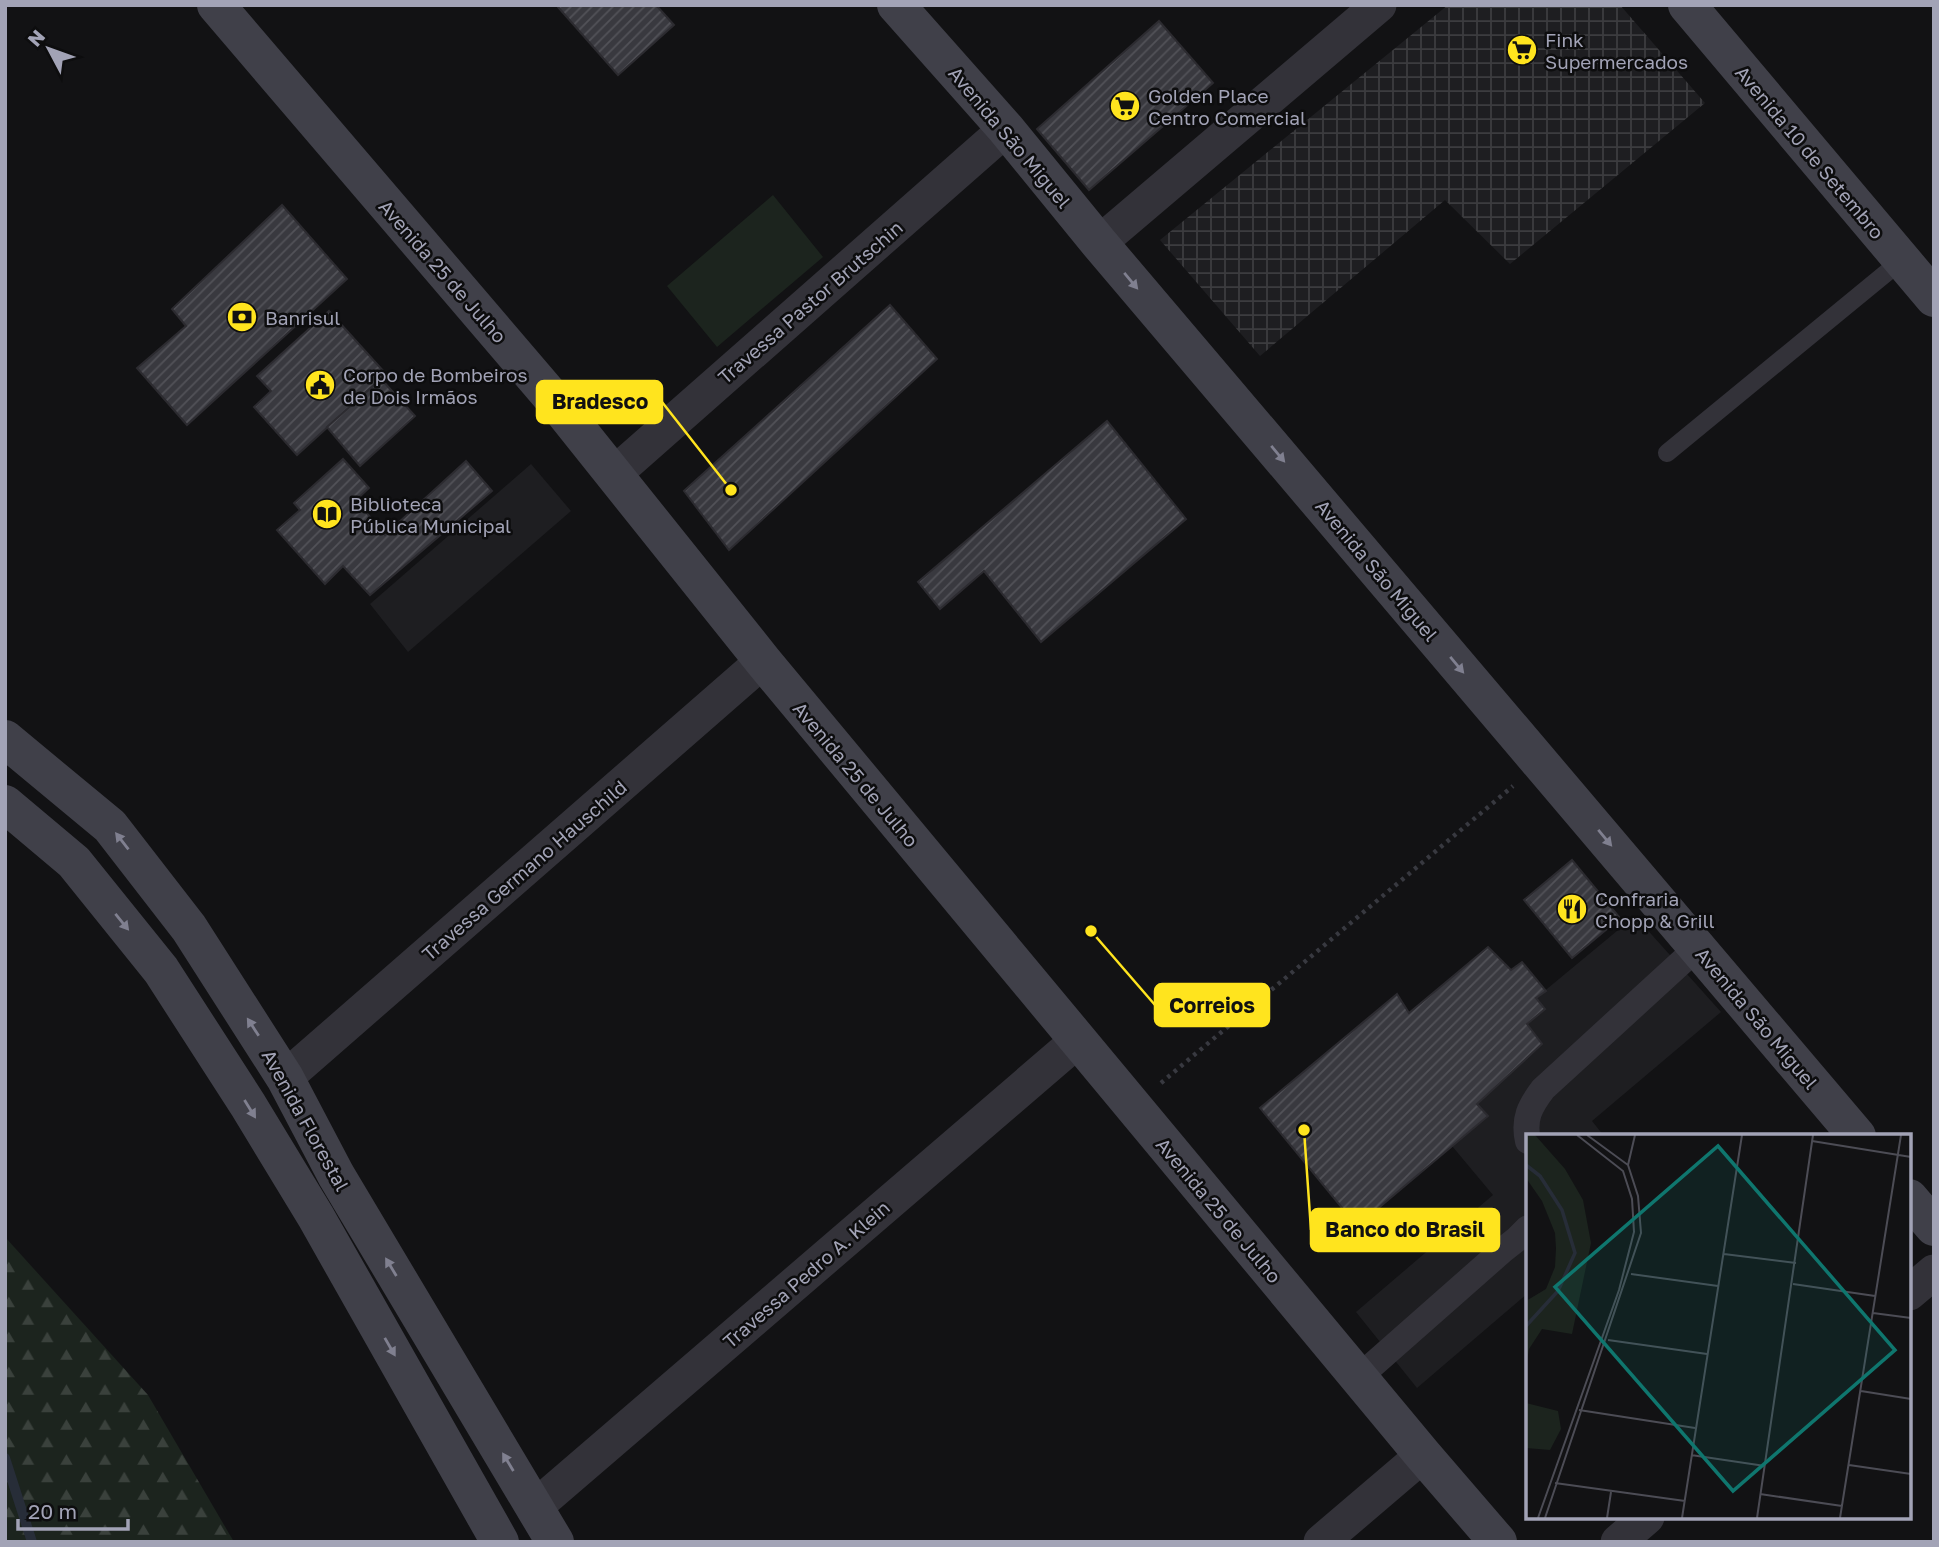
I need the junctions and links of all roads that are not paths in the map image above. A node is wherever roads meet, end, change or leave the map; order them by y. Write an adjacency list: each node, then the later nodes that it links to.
1 (216, 5): 10 (main road, Avenida 25 de Julho)
2 (896, 5): 5 (main road, Avenida São Miguel)
3 (1379, 5): 6 (street)
4 (1687, 5): 7 (main road, Avenida 10 de Setembro)
5 (1006, 130): 6 (main road, Avenida São Miguel); 10 (street, Travessa Pastor Brutschin)
6 (1099, 243): 14 (main road, Avenida São Miguel, one-way to 14)
7 (1902, 260): 8 (main road, Avenida 10 de Setembro); 9 (lane)
8 (1934, 298)
9 (1667, 453)
10 (613, 475): 11 (main road, Avenida 25 de Julho)
11 (763, 661): 15 (main road, Avenida 25 de Julho); 16 (street, Travessa Germano Hauschild)
12 (5, 739): 16 (main road, Avenida Florestal, one-way to 12)
13 (5, 804): 28 (main road, Avenida Florestal, one-way to 28)
14 (1698, 947): 17 (street); 18 (main road, Avenida São Miguel)
15 (1077, 1041): 24 (main road, Avenida 25 de Julho); 26 (street, Travessa Pedro A. Klein)
16 (285, 1078): 26 (main road, Avenida Florestal, one-way to 16)
17 (1526, 1134)
18 (1855, 1134)
19 (1911, 1200): 20 (main road)
20 (1934, 1227)
21 (1526, 1230): 24 (street)
22 (1934, 1272): 23 (street)
23 (1911, 1291)
24 (1359, 1377): 25 (main road, Avenida 25 de Julho)
25 (1423, 1455): 30 (street); 31 (main road, Avenida 25 de Julho)
26 (535, 1507): 29 (main road, Avenida Florestal)
27 (1645, 1519): 32 (street)
28 (500, 1542)
29 (555, 1542)
30 (1321, 1542)
31 (1498, 1542)
32 (1618, 1542)

